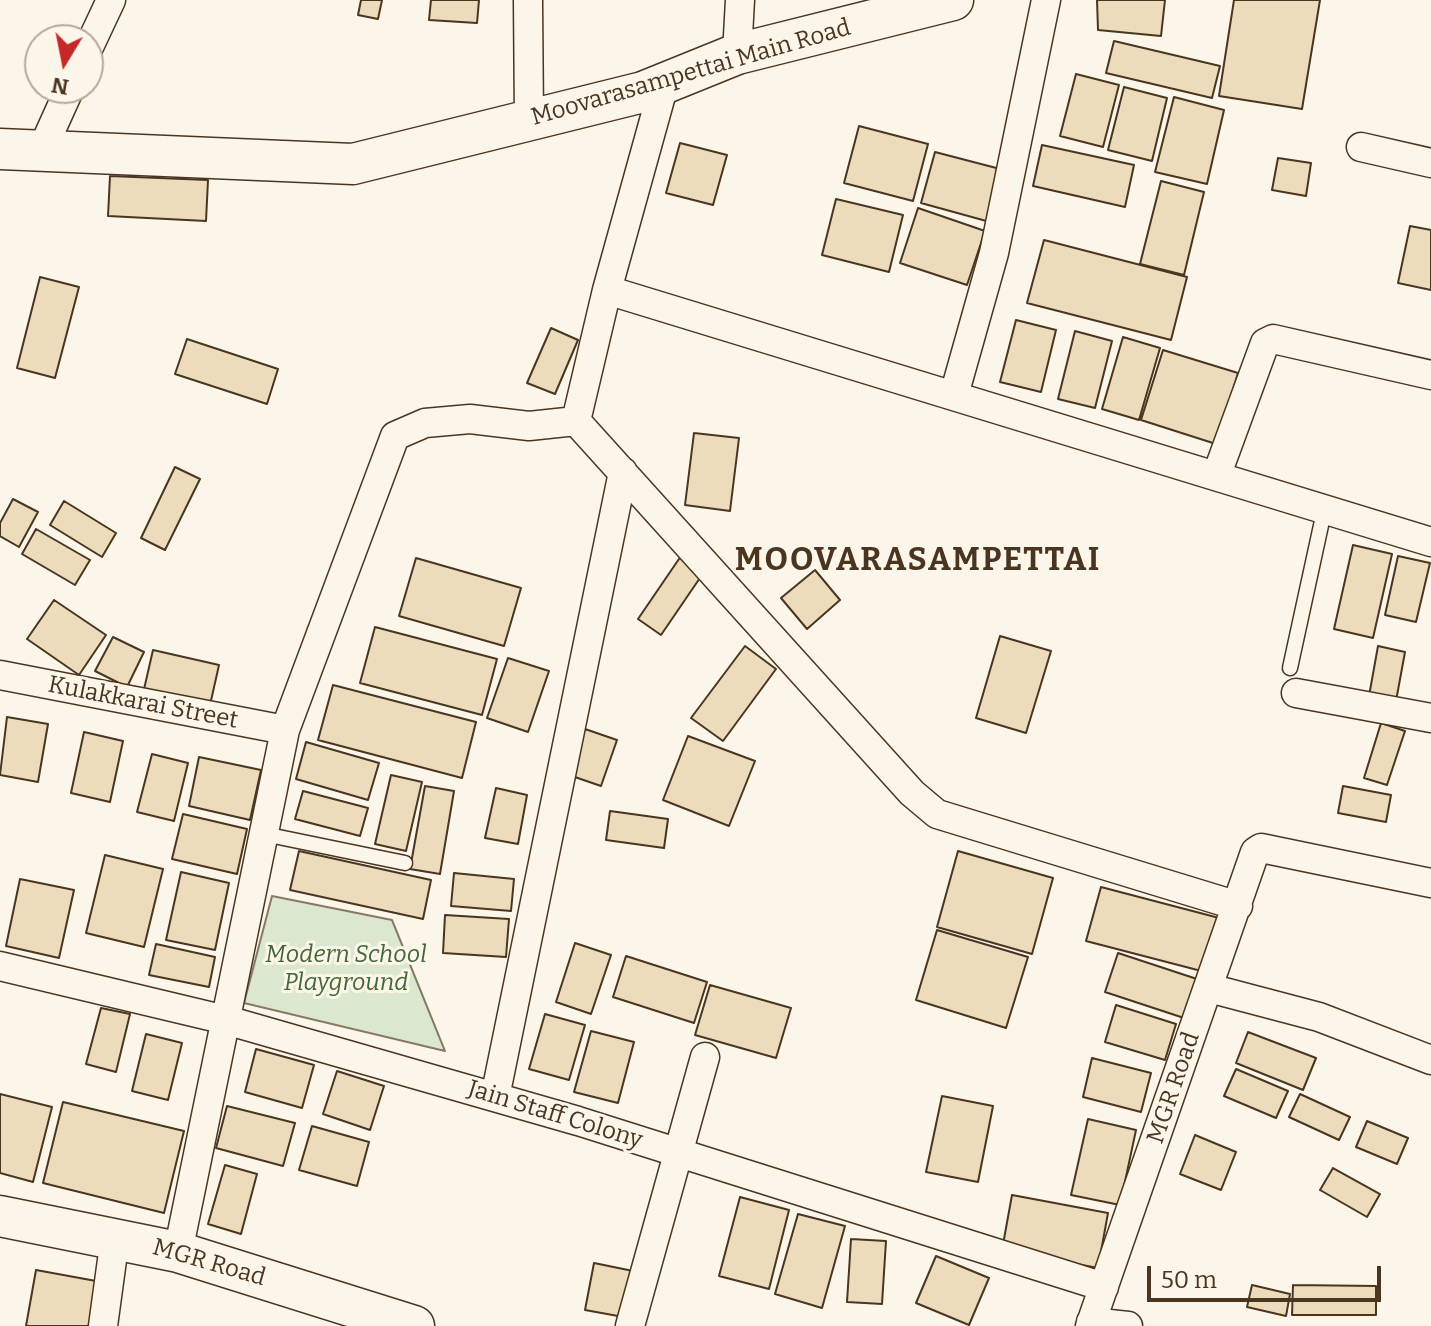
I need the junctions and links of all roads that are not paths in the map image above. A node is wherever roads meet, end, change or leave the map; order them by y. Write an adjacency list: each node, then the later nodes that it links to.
1 (111, 0): 6 (street)
2 (528, 0): 10 (street)
3 (740, 0): 7 (street)
4 (1046, 0): 17 (street)
5 (931, 3): 7 (street, Moovarasampettai Main Road)
6 (100, 24)
7 (737, 54): 8 (street, Moovarasampettai Main Road)
8 (665, 81): 10 (street, Moovarasampettai Main Road); 15 (street)
9 (63, 104): 13 (street)
10 (529, 120): 13 (street, Moovarasampettai Main Road)
11 (1361, 147): 14 (street)
12 (0, 149): 13 (street, Moovarasampettai Main Road)
13 (41, 152)
14 (1431, 163)
15 (607, 290): 17 (street); 18 (street)
16 (1431, 375): 20 (street)
17 (954, 395): 20 (street)
18 (576, 421): 19 (street); 26 (street)
19 (623, 472): 30 (street); 36 (street)
20 (1217, 474): 21 (street)
21 (1325, 507): 22 (street); 24 (lane)
22 (1431, 542)
23 (0, 675): 26 (street, Kulakkarai Street)
24 (1293, 680): 25 (street)
25 (1431, 718)
26 (285, 730): 27 (street)
27 (264, 834): 28 (lane); 33 (street)
28 (405, 863)
29 (1431, 883): 30 (street, MGR Road)
30 (1238, 906): 32 (street, MGR Road)
31 (0, 966): 33 (street, Jain Staff Colony)
32 (1209, 988): 35 (street); 41 (street, MGR Road)
33 (226, 1020): 36 (street, Jain Staff Colony); 40 (street)
34 (705, 1057): 37 (street)
35 (1431, 1060)
36 (495, 1097): 37 (street, Jain Staff Colony)
37 (676, 1152): 41 (street, Jain Staff Colony); 45 (street)
38 (0, 1216): 39 (street, MGR Road)
39 (115, 1238): 40 (street, MGR Road); 43 (street)
40 (178, 1252): 44 (street, MGR Road)
41 (1104, 1287): 42 (street, MGR Road)
42 (1090, 1324): 46 (street)
43 (103, 1326)
44 (414, 1326)
45 (630, 1326)
46 (1128, 1326)

